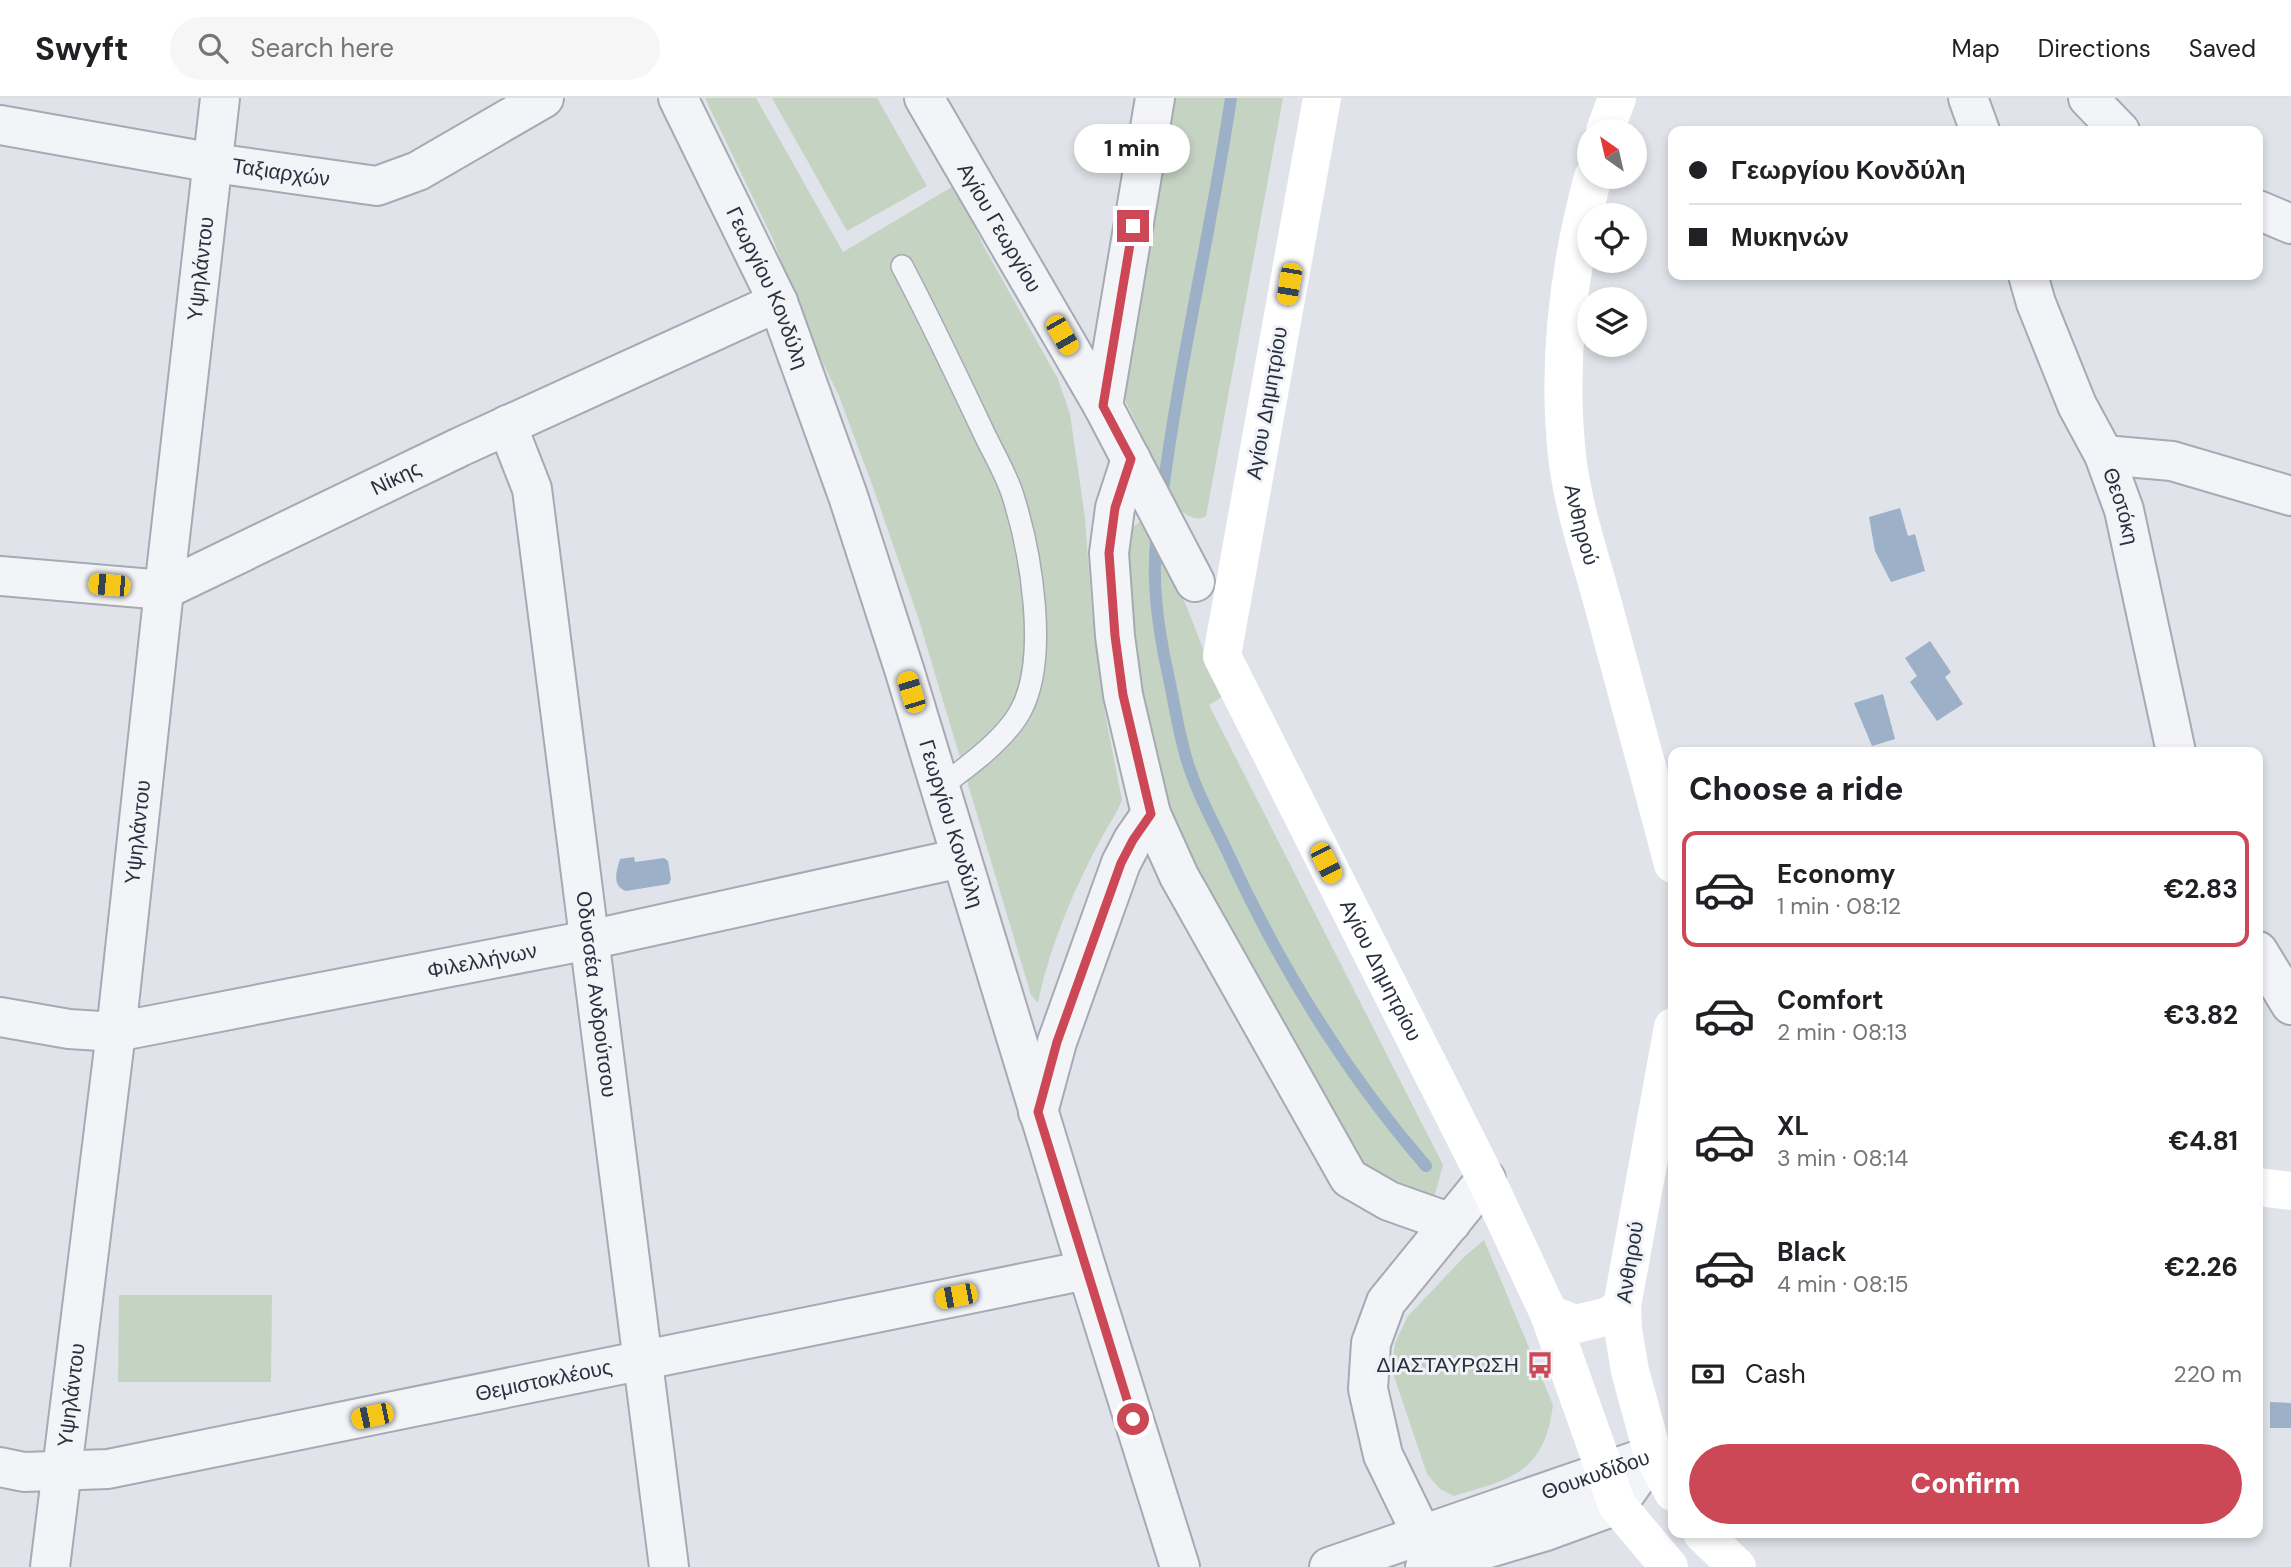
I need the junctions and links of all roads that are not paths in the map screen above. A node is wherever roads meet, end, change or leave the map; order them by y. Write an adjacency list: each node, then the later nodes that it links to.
1 (220, 98): 14 (street, Υψηλάντου)
2 (544, 98): 14 (street, Ταξιαρχών)
3 (678, 98): 20 (street, Γεωργίου Κονδύλη)
4 (924, 98): 21 (street, Αγίου Γεωργίου)
5 (1155, 98): 21 (street)
6 (1321, 98): 41 (street, Αγίου Δημητρίου)
7 (1617, 98): 10 (street)
8 (1968, 98): 12 (street)
9 (2088, 98): 13 (street)
10 (1609, 119)
11 (0, 125): 14 (street, Ταξιαρχών)
12 (1978, 126)
13 (2115, 126)
14 (214, 163): 28 (street, Υψηλάντου)
15 (1590, 189): 32 (street, Ανθηρού)
16 (2263, 212): 17 (street)
17 (2291, 224)
18 (902, 266): 30 (lane)
19 (2029, 280): 23 (street, Θεοτόκη)
20 (778, 302): 22 (street, Νίκης); 30 (street, Γεωργίου Κονδύλη)
21 (1103, 406): 24 (street, Αγίου Γεωργίου)
22 (507, 425): 28 (street, Νίκης); 34 (street, Οδυσσέα Ανδρούτσου)
23 (2104, 455): 25 (street); 29 (street, Θεοτόκη)
24 (1138, 472): 26 (street, Αγίου Γεωργίου); 31 (street)
25 (2291, 496)
26 (1190, 572)
27 (0, 576): 28 (street)
28 (164, 590): 38 (street, Υψηλάντου)
29 (2175, 747)
30 (940, 787): 33 (street, Γεωργίου Κονδύλη)
31 (1151, 814): 40 (street); 44 (street)
32 (1668, 845)
33 (961, 858): 34 (street, Φιλελλήνων); 40 (street, Γεωργίου Κονδύλη)
34 (589, 940): 38 (street, Φιλελλήνων); 48 (street, Οδυσσέα Ανδρούτσου)
35 (2263, 959): 36 (street)
36 (2291, 1005)
37 (0, 1017): 38 (street, Φιλελλήνων)
38 (117, 1032): 51 (street, Υψηλάντου)
39 (1668, 1054): 46 (street, Ανθηρού)
40 (1038, 1112): 45 (street, Γεωργίου Κονδύλη)
41 (1486, 1179): 44 (street); 47 (street, Αγίου Δημητρίου)
42 (2263, 1188): 43 (street)
43 (2291, 1191)
44 (1451, 1223): 55 (street)
45 (1087, 1270): 48 (street, Θεμιστοκλέους); 58 (street, Γεωργίου Κονδύλη)
46 (1622, 1306): 47 (street); 49 (street, Ανθηρού)
47 (1549, 1314): 53 (street, Αγίου Δημητρίου)
48 (643, 1359): 51 (street, Θεμιστοκλέους); 57 (street, Οδυσσέα Ανδρούτσου)
49 (1653, 1455): 52 (street, Ανθηρού); 53 (street, Θουκυδίδου)
50 (0, 1467): 51 (street, Θεμιστοκλέους)
51 (60, 1471): 56 (street, Υψηλάντου)
52 (1668, 1483)
53 (1611, 1488): 55 (street, Θουκυδίδου); 60 (street, Αγίου Δημητρίου)
54 (1707, 1538): 61 (street)
55 (1423, 1551): 59 (street, Θουκυδίδου)
56 (50, 1567)
57 (669, 1567)
58 (1180, 1567)
59 (1329, 1567)
60 (1669, 1567)
61 (1737, 1567)

